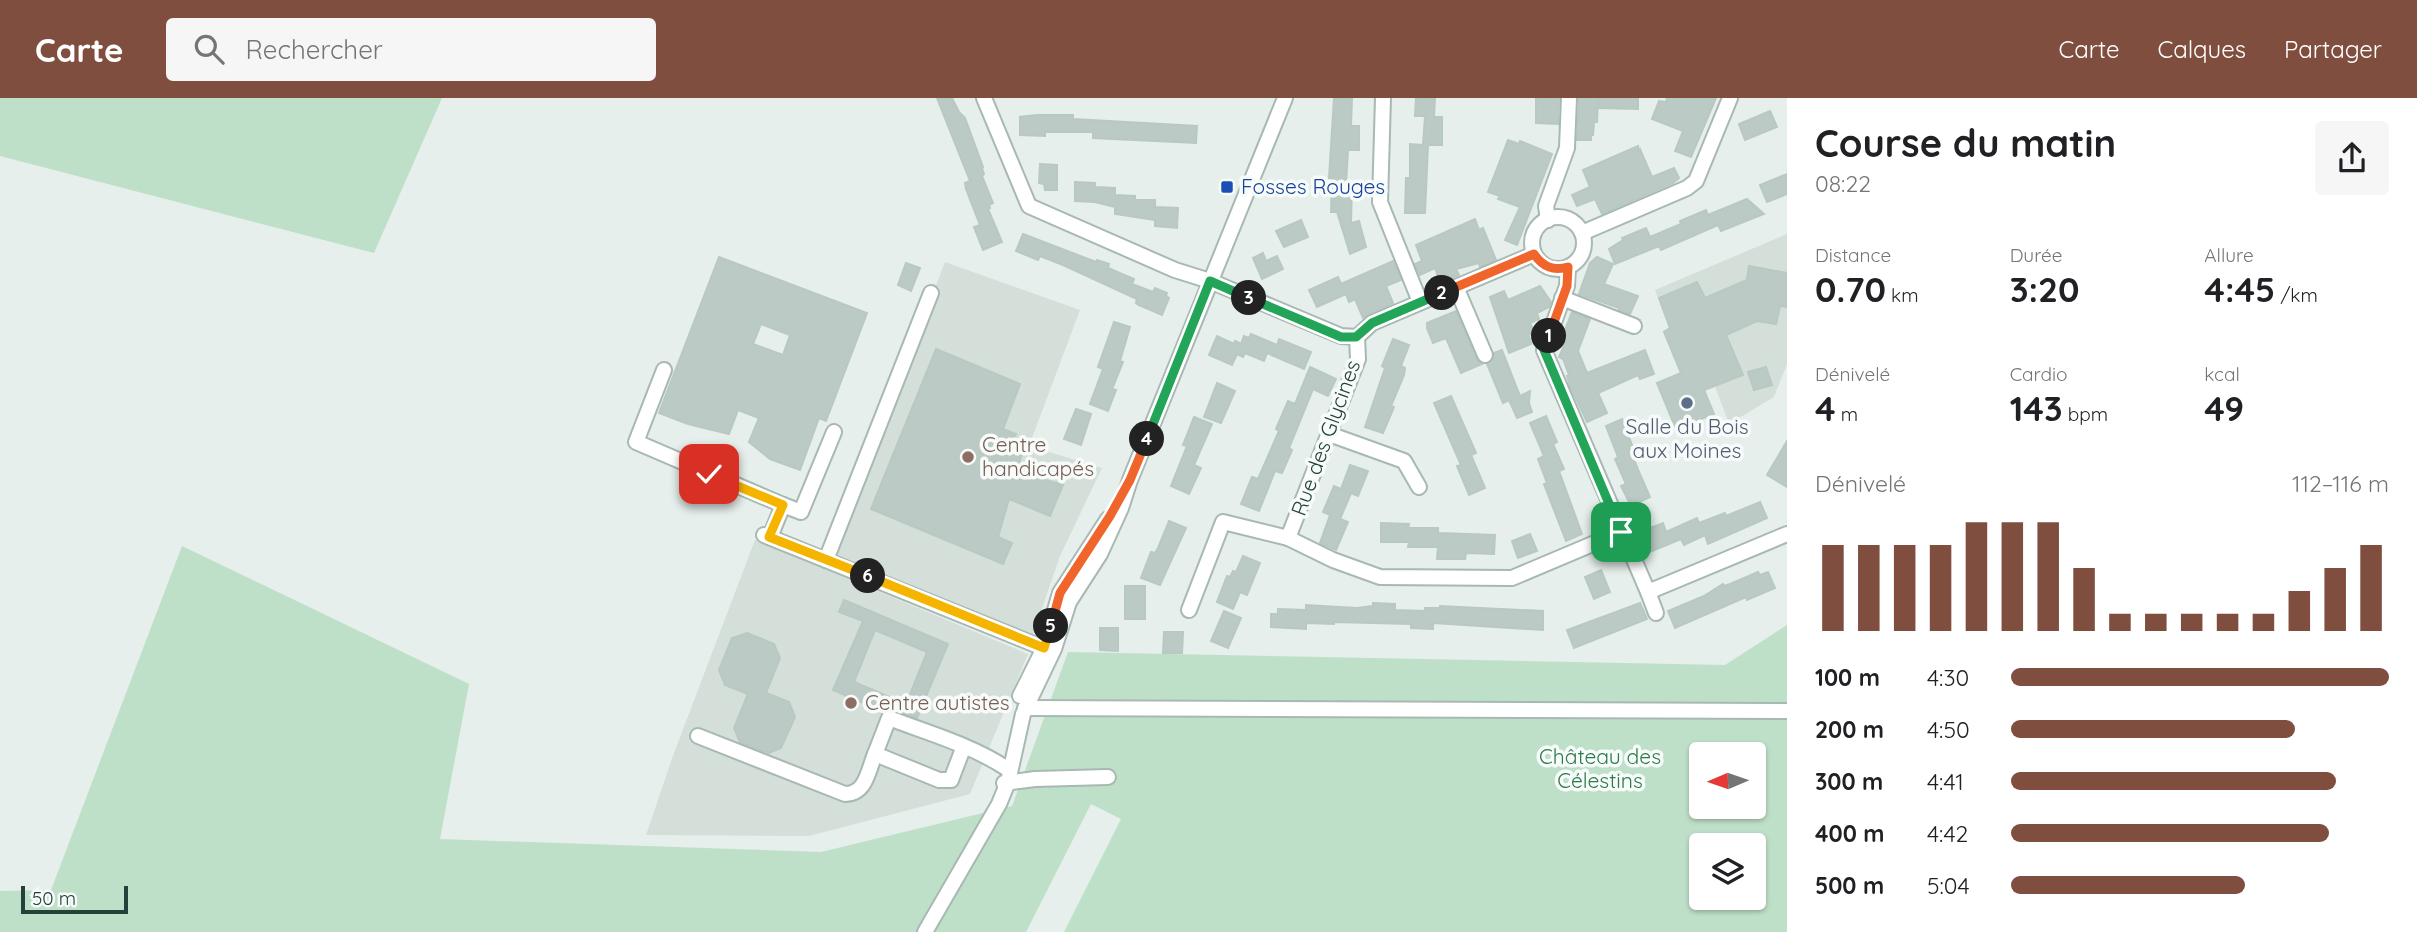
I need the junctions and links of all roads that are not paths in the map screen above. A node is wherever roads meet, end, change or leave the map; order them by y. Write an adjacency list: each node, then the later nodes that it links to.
1 (984, 98): 10 (street)
2 (1285, 98): 10 (street)
3 (1383, 98): 14 (street)
4 (1569, 98): 6 (street)
5 (1730, 98): 7 (street)
6 (1548, 220): 7 (street); 8 (street)
7 (1582, 233): 9 (street)
8 (1534, 254): 9 (street); 11 (street)
9 (1568, 267): 13 (street)
10 (1210, 281): 16 (street); 30 (street)
11 (1456, 287): 14 (street); 17 (street)
12 (931, 293): 26 (street)
13 (1562, 299): 15 (street); 23 (street)
14 (1420, 302): 16 (street)
15 (1634, 326)
16 (1356, 337): 20 (street, Rue des Glycines)
17 (1485, 355)
18 (664, 370): 22 (street)
19 (834, 432): 22 (street)
20 (1329, 434): 21 (street); 25 (street, Rue des Glycines)
21 (1419, 487)
22 (783, 505): 26 (street)
23 (1621, 532): 25 (street); 27 (street)
24 (1787, 534): 27 (street)
25 (1289, 537): 28 (street)
26 (826, 559): 30 (street)
27 (1648, 592): 29 (street)
28 (1189, 610)
29 (1656, 613)
30 (1048, 650): 31 (street)
31 (1034, 678): 32 (street); 38 (street)
32 (1025, 708): 33 (street); 38 (street)
33 (1787, 710)
34 (698, 736): 36 (street)
35 (964, 747): 36 (street); 36 (street); 38 (street)
36 (875, 754)
37 (1108, 776): 38 (street)
38 (1006, 778): 39 (street)
39 (925, 932)

